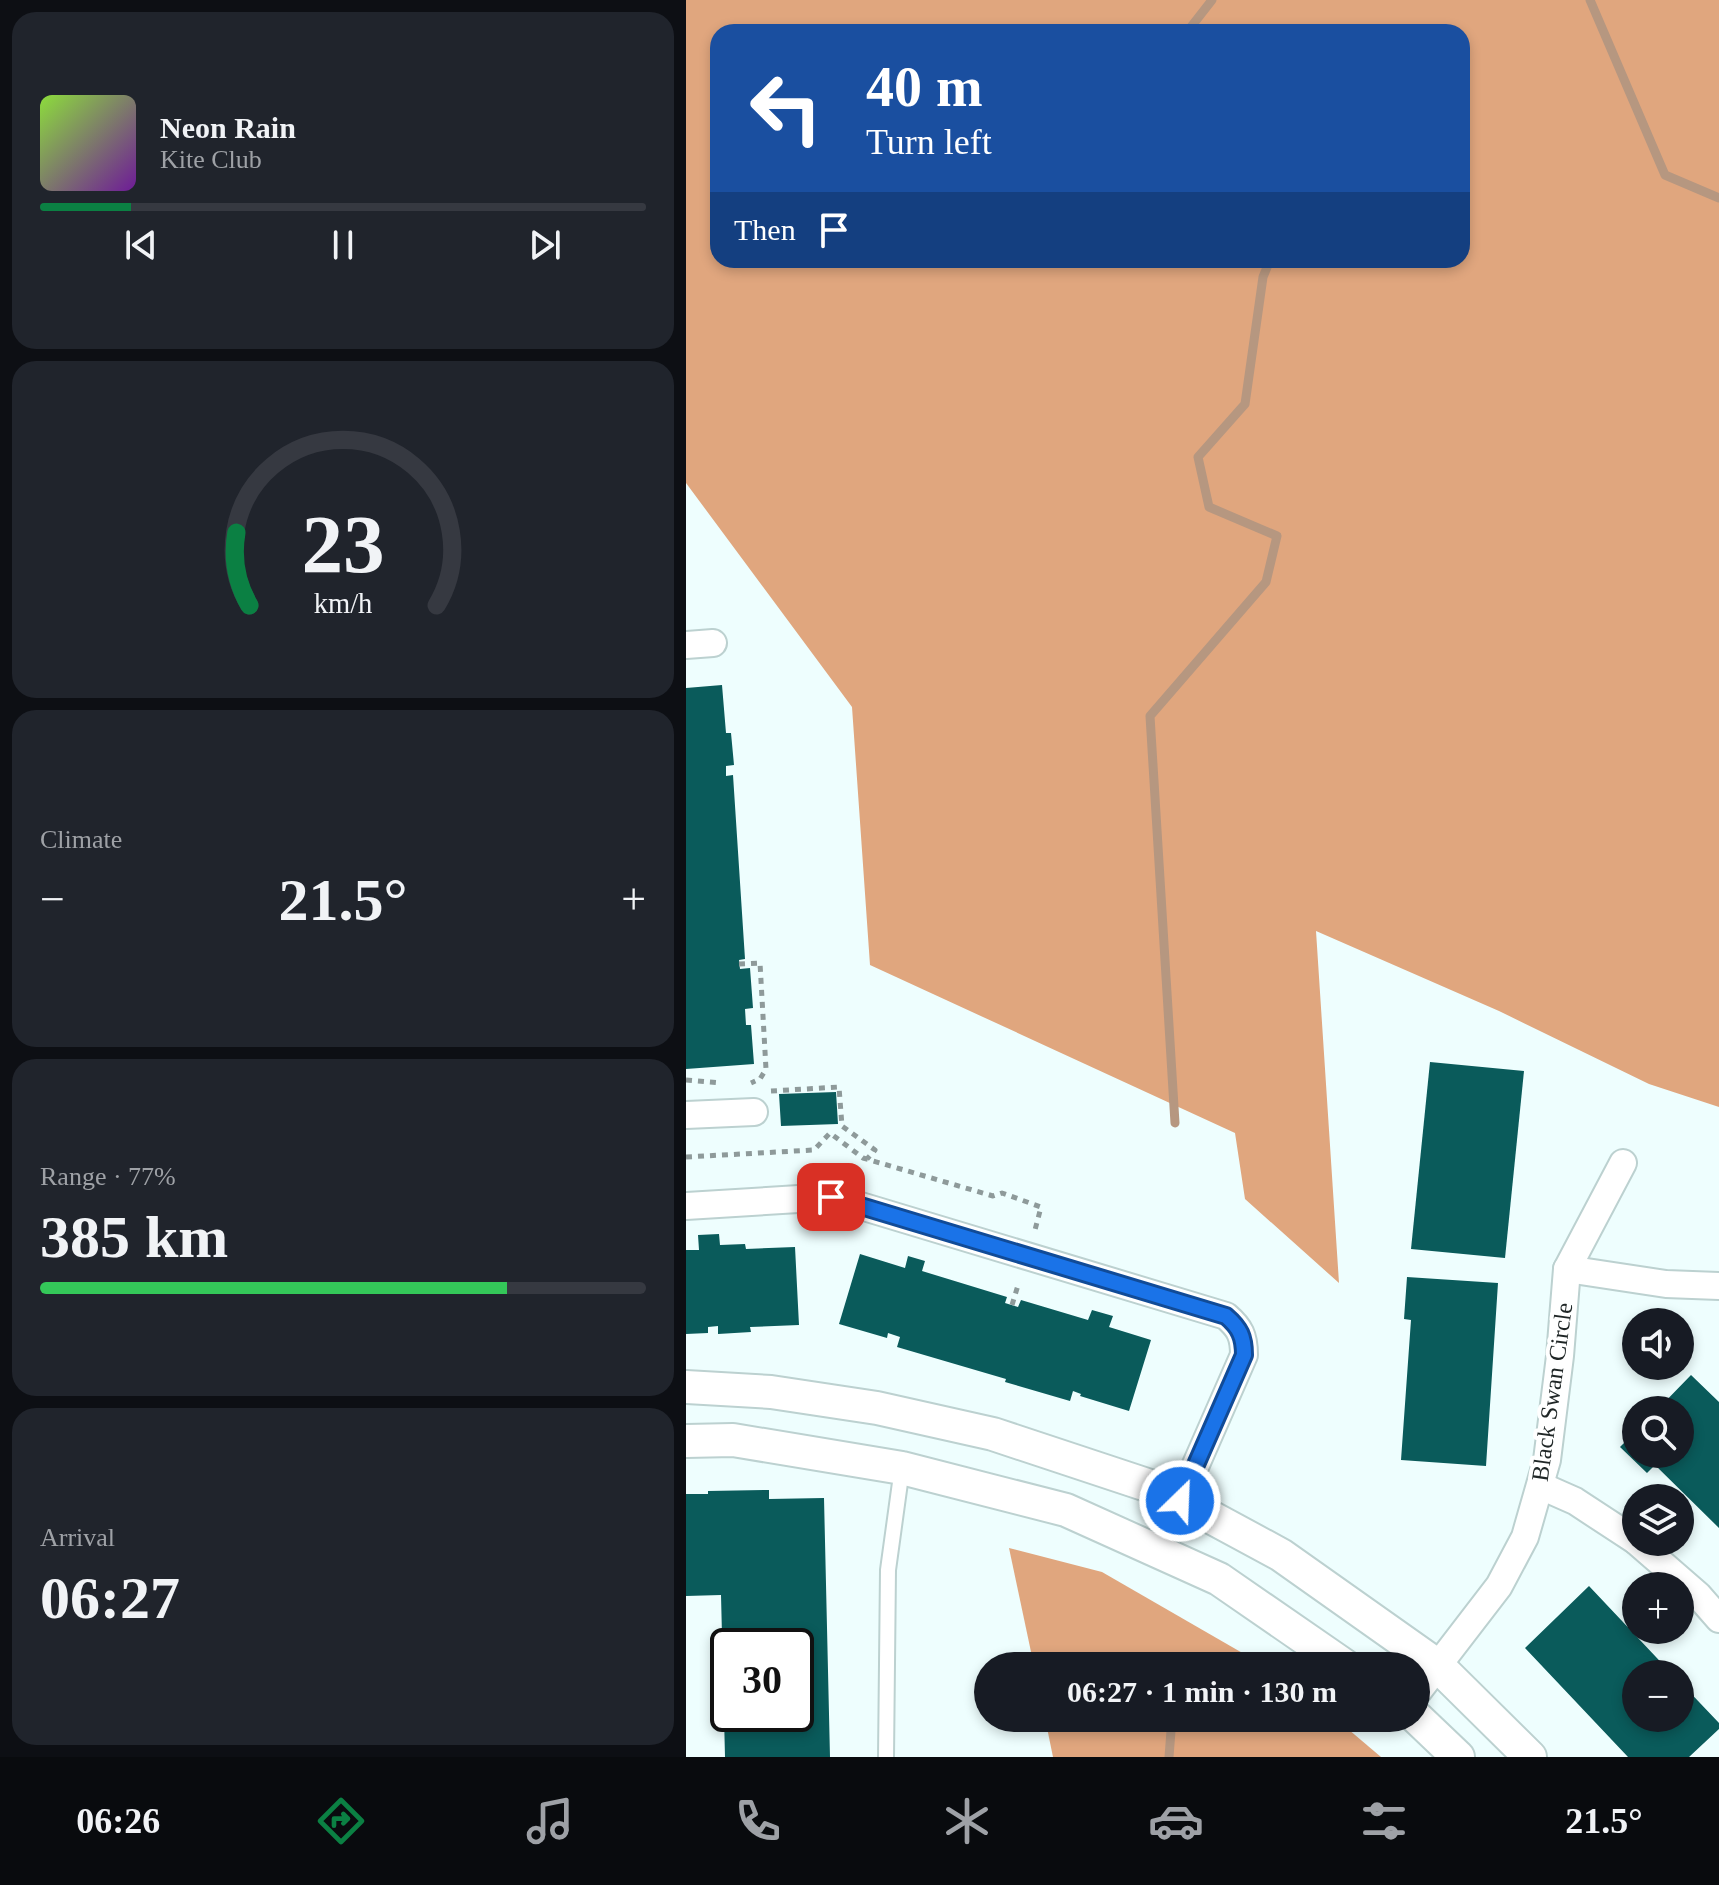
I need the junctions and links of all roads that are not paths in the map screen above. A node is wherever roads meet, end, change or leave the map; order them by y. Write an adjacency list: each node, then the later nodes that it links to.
1 (713, 643): 2 (street)
2 (686, 645)
3 (754, 1112): 4 (street)
4 (686, 1115)
5 (1623, 1163): 7 (street, Black Swan Circle)
6 (686, 1206): 13 (street)
7 (1567, 1269): 8 (street); 12 (street, Black Swan Circle)
8 (1719, 1286)
9 (686, 1387): 13 (street)
10 (686, 1441): 11 (street)
11 (902, 1468): 17 (street); 21 (lane)
12 (1541, 1486): 14 (street); 18 (street, Black Swan Circle)
13 (1180, 1501): 18 (street)
14 (1622, 1533)
15 (1652, 1556): 16 (street)
16 (1719, 1619)
17 (1325, 1652)
18 (1438, 1666): 19 (street, Black Swan Circle); 23 (street)
19 (1430, 1676)
20 (1430, 1730): 22 (street)
21 (886, 1757)
22 (1458, 1757)
23 (1530, 1757)

